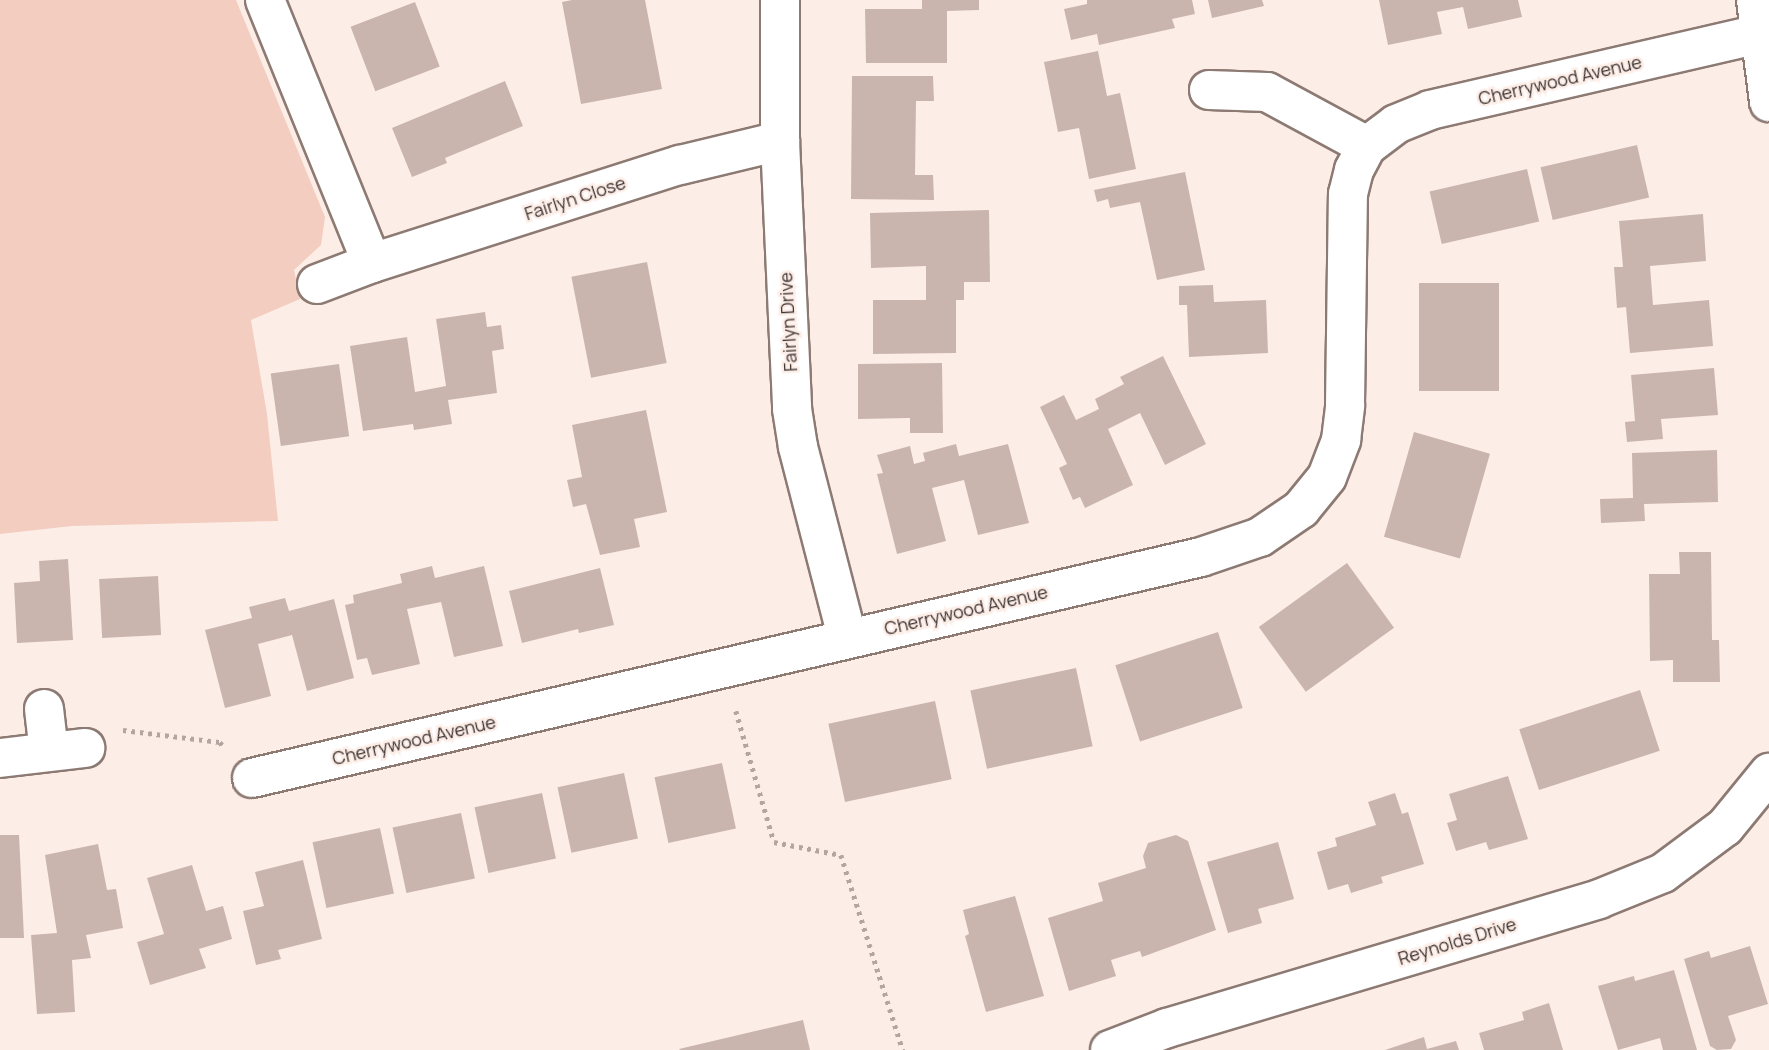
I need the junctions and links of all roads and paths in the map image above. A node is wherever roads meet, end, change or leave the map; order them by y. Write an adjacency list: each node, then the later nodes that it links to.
1 (265, 0): 8 (street)
2 (780, 0): 6 (street, Fairlyn Drive)
3 (1758, 17): 5 (street); 7 (street, Cherrywood Avenue)
4 (1209, 90): 7 (street)
5 (1769, 102)
6 (780, 141): 8 (street, Fairlyn Close); 10 (street, Fairlyn Drive)
7 (1367, 146): 10 (street, Cherrywood Avenue)
8 (372, 263): 9 (street, Fairlyn Close)
9 (317, 284)
10 (846, 637): 11 (street, Cherrywood Avenue)
11 (723, 668): 16 (street, Cherrywood Avenue); 17 (path)
12 (44, 709): 13 (street)
13 (67, 750): 14 (street); 16 (path)
14 (0, 758)
15 (1769, 773): 18 (street, Reynolds Drive)
16 (252, 778)
17 (902, 1050)
18 (1110, 1050)

